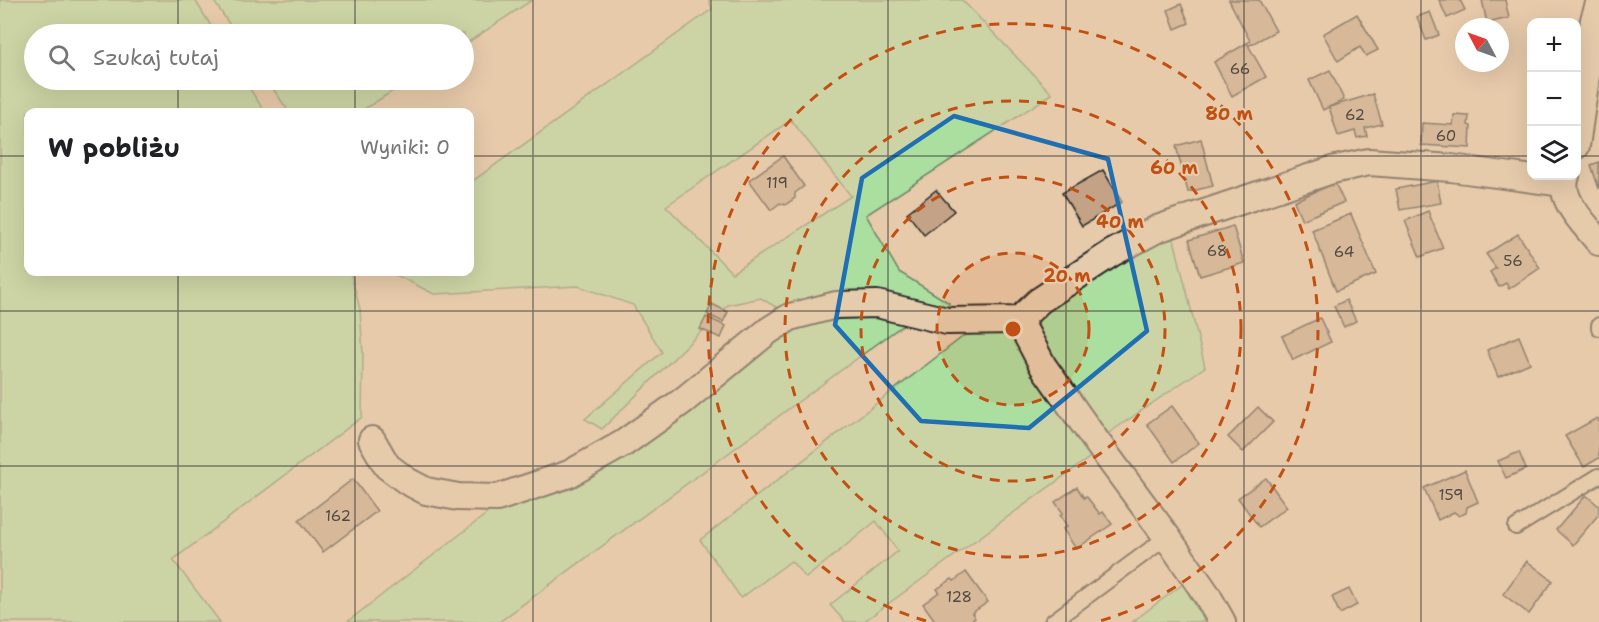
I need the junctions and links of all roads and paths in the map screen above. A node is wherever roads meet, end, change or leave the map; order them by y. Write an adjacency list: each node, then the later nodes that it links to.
1 (1599, 4): 2 (street)
2 (1579, 126)
3 (1527, 175): 6 (street)
4 (1564, 180): 5 (street)
5 (1599, 242)
6 (1019, 320): 7 (street); 10 (street)
7 (372, 440)
8 (1599, 476): 9 (lane)
9 (1516, 527)
10 (1167, 537): 11 (lane); 12 (street)
11 (1052, 622)
12 (1222, 622)

